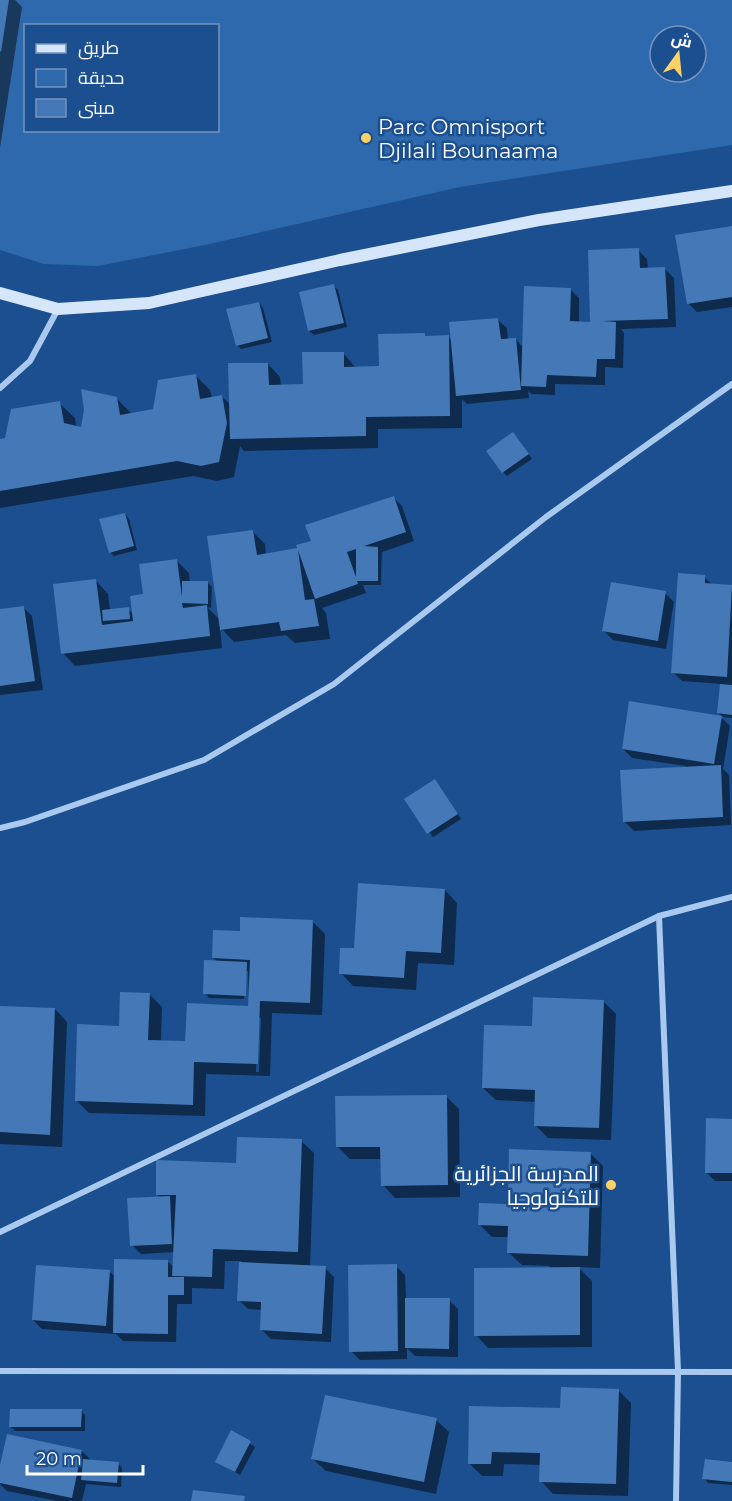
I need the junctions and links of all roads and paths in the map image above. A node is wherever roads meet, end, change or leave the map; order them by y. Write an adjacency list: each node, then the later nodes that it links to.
1 (732, 191): 3 (street)
2 (0, 293): 3 (street)
3 (58, 309): 5 (street)
4 (732, 384): 6 (street)
5 (0, 388)
6 (0, 828)
7 (732, 897): 8 (street)
8 (659, 916): 9 (street); 11 (street)
9 (0, 1232)
10 (0, 1371): 11 (street)
11 (678, 1371): 12 (street); 13 (street)
12 (732, 1372)
13 (676, 1501)

